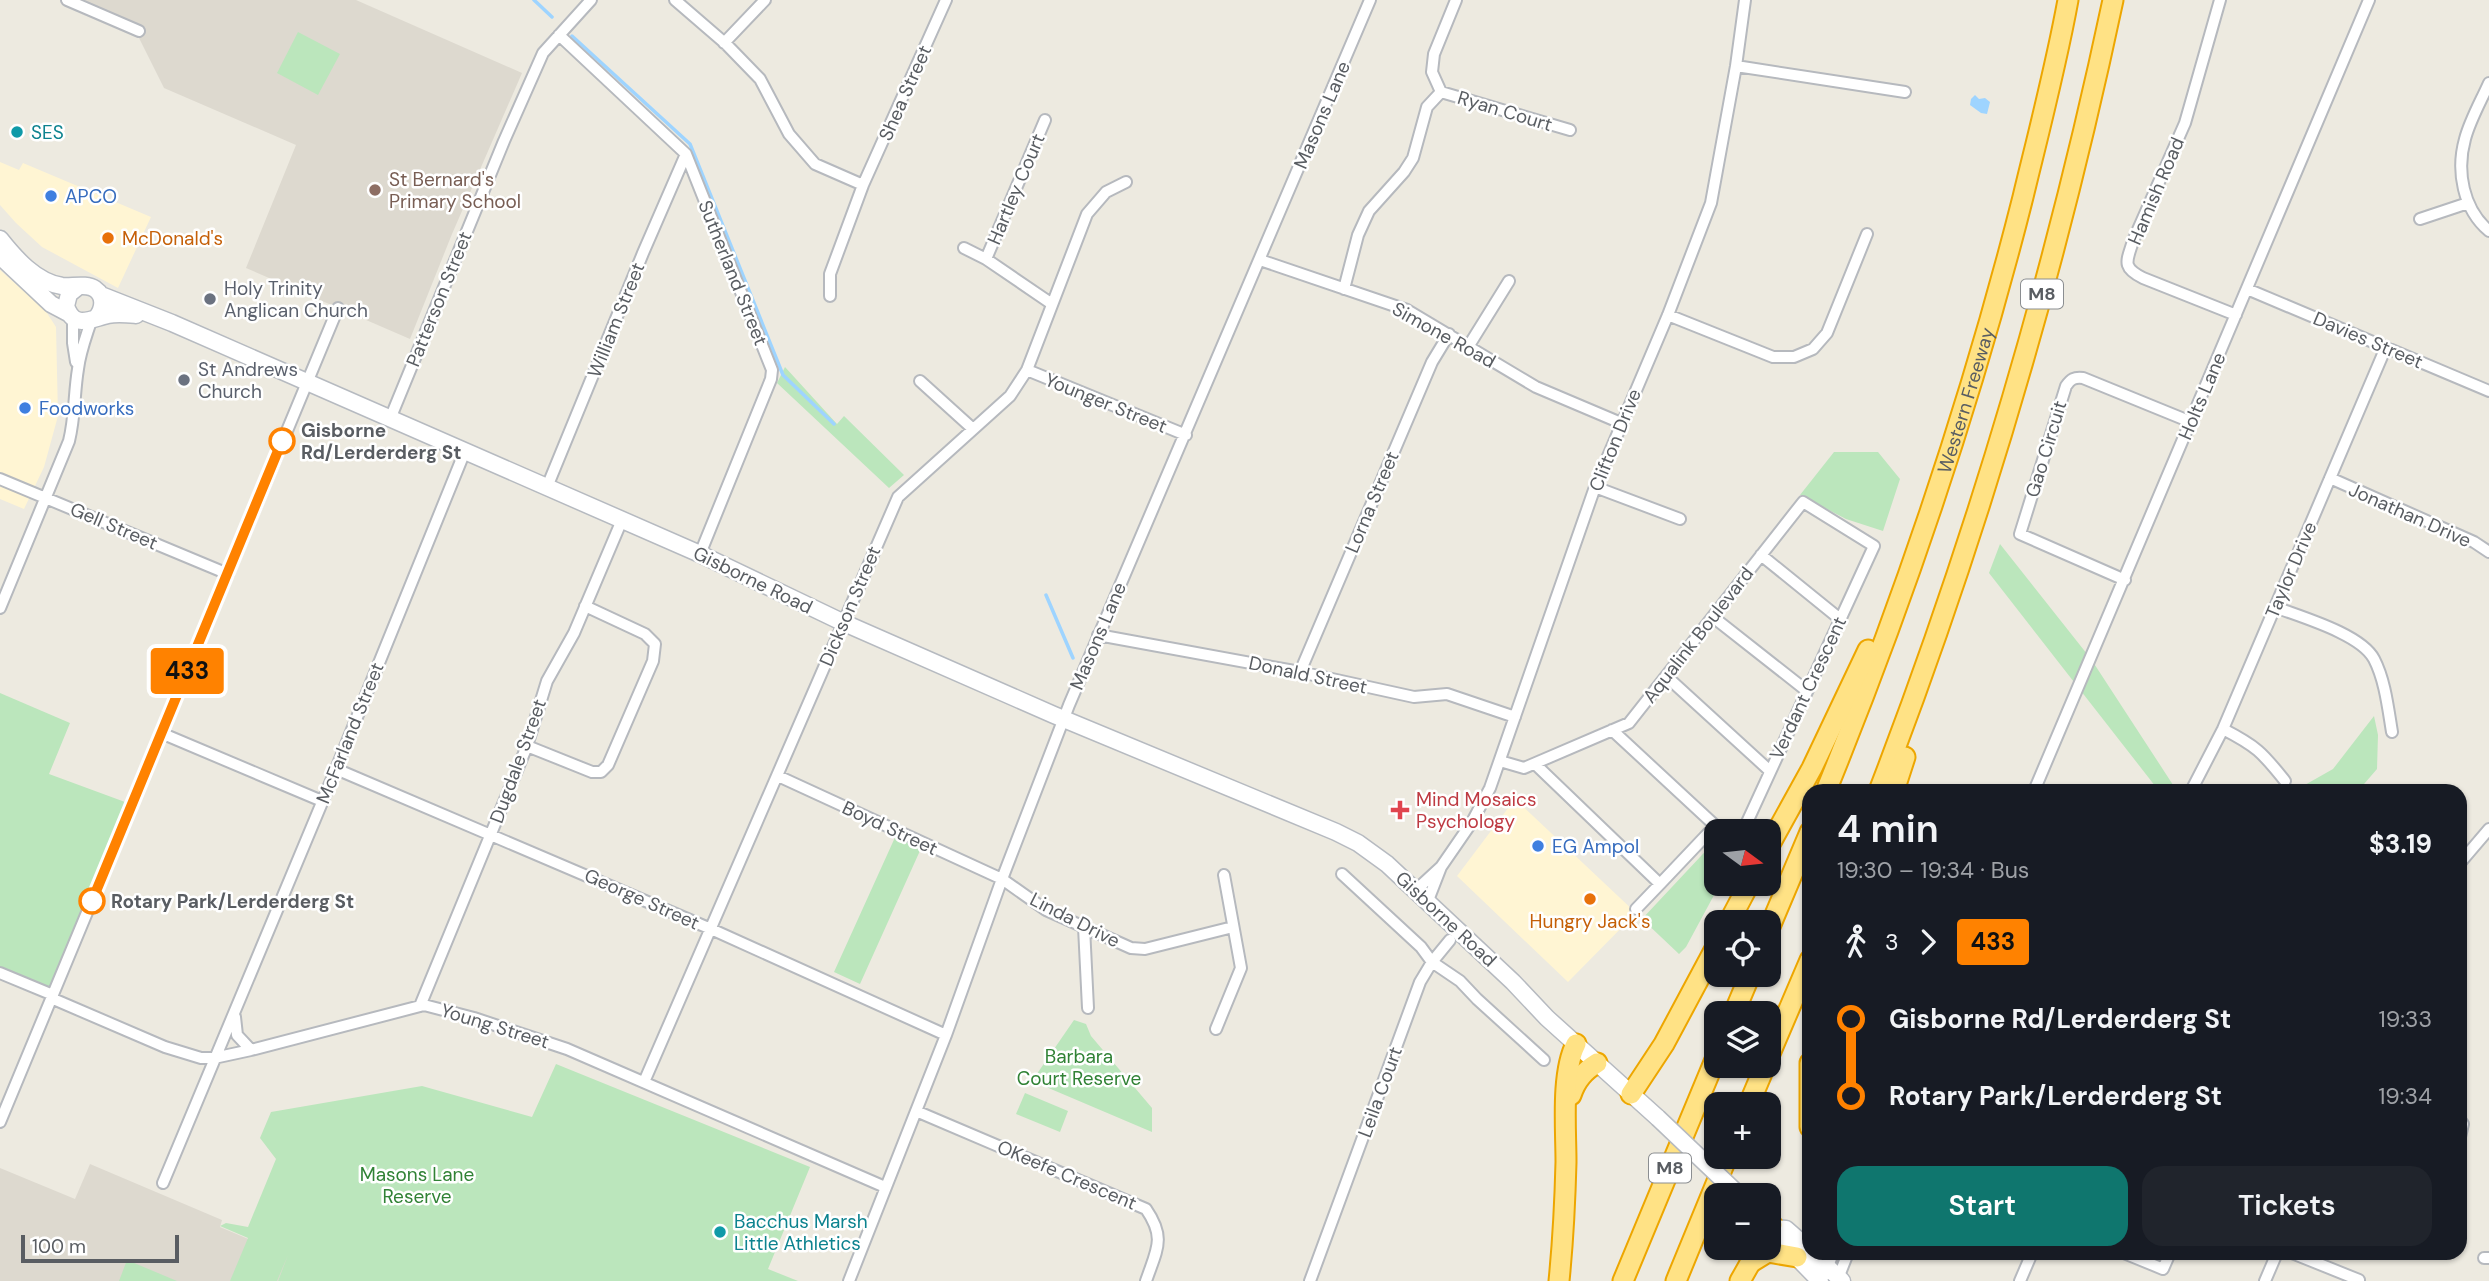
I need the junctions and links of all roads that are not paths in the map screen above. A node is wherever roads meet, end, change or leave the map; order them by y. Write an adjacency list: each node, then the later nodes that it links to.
1 (67, 0): 13 (street)
2 (591, 0): 14 (street, Patterson Street)
3 (675, 0): 15 (street)
4 (765, 0): 15 (street)
5 (946, 0): 24 (street, Shea Street)
6 (1370, 0): 33 (street, Masons Lane)
7 (1456, 0): 18 (street, Ryan Court)
8 (1745, 0): 16 (street, Clifton Drive)
9 (2068, 0): 63 (highway, Western Freeway / M8)
10 (2113, 0): 75 (highway, M8)
11 (2220, 0): 44 (street, Hamish Road)
12 (2369, 0): 37 (street, Holts Lane)
13 (139, 31)
14 (559, 35): 22 (street, Sutherland Street); 55 (street, Patterson Street)
15 (724, 43): 24 (street)
16 (1736, 66): 19 (street); 42 (street, Clifton Drive)
17 (2489, 83): 25 (street)
18 (1441, 92): 21 (street, Ryan Court); 36 (street, Ryan Court)
19 (1905, 92)
20 (1045, 120): 32 (street, Hartley Court)
21 (1570, 130)
22 (686, 154): 64 (street, William Street); 71 (street, Sutherland Street)
23 (1126, 182): 40 (street, Dickson Street)
24 (863, 185): 39 (street, Shea Street)
25 (2468, 204): 26 (street); 27 (street)
26 (2420, 219)
27 (2489, 231)
28 (1867, 234): 42 (street)
29 (0, 239): 35 (main road)
30 (964, 248): 32 (street, Hartley Court)
31 (0, 256): 43 (main road)
32 (986, 259): 40 (street, Hartley Court)
33 (1260, 260): 36 (street, Simone Road); 59 (street, Masons Lane)
34 (1509, 281): 48 (street)
35 (79, 286): 38 (main road); 43 (main road)
36 (1344, 289): 47 (street, Simone Road)
37 (2247, 289): 44 (street, Holts Lane); 49 (street, Davies Street)
38 (101, 295): 45 (main road); 46 (main road, Gisborne Road)
39 (830, 296)
40 (1052, 304): 50 (street, Dickson Street)
41 (338, 308): 52 (street)
42 (1668, 314): 57 (street, Clifton Drive)
43 (71, 315): 45 (main road); 51 (street)
44 (2236, 315): 56 (street, Holts Lane)
45 (93, 320): 46 (main road, Gisborne Road); 51 (street)
46 (172, 323): 52 (main road, Gisborne Road)
47 (1449, 334): 48 (street, Simone Road); 83 (street, Lorna Street)
48 (1468, 347): 57 (street, Simone Road)
49 (2386, 347): 54 (street, Davies Street); 61 (street, Taylor Drive)
50 (1027, 370): 58 (street, Dickson Street); 59 (street, Younger Street)
51 (77, 371): 66 (street)
52 (307, 382): 55 (main road, Gisborne Road); 73 (street)
53 (920, 382): 58 (street)
54 (2489, 391)
55 (390, 419): 60 (main road, Gisborne Road)
56 (2191, 422): 74 (street, Holts Lane); 74 (street, Gao Circuit)
57 (1621, 423): 65 (street, Clifton Drive)
58 (973, 429): 81 (street, Dickson Street)
59 (1186, 435): 82 (street, Masons Lane)
60 (465, 451): 64 (main road, Gisborne Road); 95 (street, McFarland Street)
61 (2330, 478): 70 (street, Jonathan Drive); 77 (street, Taylor Drive)
62 (0, 479): 66 (street, Gell Street)
63 (1940, 483): 99 (highway); 100 (highway, Western Freeway / M8)
64 (547, 487): 68 (main road, Gisborne Road)
65 (1595, 487): 67 (street); 86 (street, Clifton Drive)
66 (47, 498): 73 (street, Gell Street); 78 (street)
67 (1680, 519)
68 (622, 520): 71 (main road, Gisborne Road); 76 (street, Dugdale Street)
69 (1874, 546): 72 (street, Aqualink Boulevard); 80 (street, Verdant Crescent)
70 (2489, 552)
71 (701, 554): 81 (main road, Gisborne Road)
72 (1761, 555): 79 (street, Aqualink Boulevard); 80 (street)
73 (228, 573): 91 (street)
74 (2125, 580): 103 (street, Holts Lane)
75 (1954, 584): 101 (highway, M8); 102 (highway)
76 (585, 606): 92 (street, Dugdale Street); 92 (street)
77 (2275, 607): 88 (street, Taylor Drive); 90 (street)
78 (0, 608)
79 (1713, 617): 84 (street, Aqualink Boulevard); 85 (street)
80 (1840, 619): 85 (street, Verdant Crescent)
81 (842, 622): 87 (main road, Gisborne Road); 97 (street, Dickson Street)
82 (1098, 635): 83 (street, Donald Street); 87 (street, Masons Lane)
83 (1300, 672): 86 (street, Donald Street)
84 (1666, 676): 89 (street, Aqualink Boulevard); 96 (street)
85 (1807, 691): 96 (street, Verdant Crescent)
86 (1515, 717): 93 (street, Clifton Drive)
87 (1063, 719): 118 (street, Masons Lane); 120 (main road, Gisborne Road)
88 (2222, 729): 98 (street); 104 (street, Taylor Drive)
89 (1612, 730): 94 (street, Aqualink Boulevard); 107 (street)
90 (2392, 732)
91 (162, 733): 106 (street); 131 (street)
92 (527, 746): 111 (street, Dugdale Street)
93 (1500, 761): 94 (street, Aqualink Boulevard); 115 (street, Clifton Drive)
94 (1535, 764): 119 (street)
95 (336, 769): 106 (street, McFarland Street); 111 (street, George Street)
96 (1770, 771): 108 (street, Verdant Crescent)
97 (778, 776): 118 (street, Boyd Street); 125 (street, Dickson Street)
98 (2285, 781)
99 (1803, 784)
100 (1829, 784)
101 (1882, 784)
102 (1896, 784)
103 (2037, 784)
104 (2195, 784)
105 (1802, 786): 109 (highway)
106 (322, 801): 134 (street, McFarland Street)
107 (1707, 819)
108 (1748, 819)
109 (1782, 822)
110 (2489, 830): 114 (street)
111 (491, 833): 125 (street, George Street); 132 (street, Dugdale Street)
112 (1704, 842): 119 (street)
113 (1802, 851): 122 (highway)
114 (2467, 855)
115 (1441, 867): 120 (street); 120 (street)
116 (1224, 874): 124 (street)
117 (1342, 874): 127 (street)
118 (1002, 879): 123 (street, Linda Drive); 137 (street, Masons Lane)
119 (1660, 884): 121 (street)
120 (1417, 901): 126 (main road, Gisborne Road)
121 (1636, 909)
122 (1777, 910)
123 (1084, 927): 124 (street, Linda Drive); 133 (street)
124 (1233, 928): 136 (street)
125 (712, 929): 137 (street, George Street); 144 (street, Dickson Street)
126 (1454, 936): 127 (street, Leila Court); 138 (main road, Gisborne Road)
127 (1432, 962): 141 (street); 169 (street, Leila Court)
128 (1704, 969): 145 (highway)
129 (0, 973): 131 (street, Young Street)
130 (1802, 979): 135 (highway)
131 (52, 997): 140 (street, Young Street); 148 (street)
132 (420, 1006): 139 (street, Young Street); 144 (street, Young Street)
133 (1088, 1008)
134 (234, 1014): 139 (street); 140 (street, McFarland Street)
135 (1781, 1028)
136 (1216, 1029)
137 (946, 1035): 146 (street, Masons Lane)
138 (1577, 1044): 142 (main road, Gisborne Road); 147 (highway)
139 (251, 1050): 140 (street, Young Street)
140 (214, 1058): 150 (street, McFarland Street)
141 (1544, 1060)
142 (1597, 1063): 145 (main road, Gisborne Road); 147 (highway)
143 (1707, 1078): 171 (highway, M8)
144 (644, 1082): 152 (street, Young Street)
145 (1631, 1094): 151 (main road, Gisborne Road, bridge)
146 (916, 1111): 152 (street, Masons Lane); 168 (street, OKeefe Crescent)
147 (1567, 1113): 170 (highway)
148 (0, 1122)
149 (1722, 1169): 172 (highway, M8)
150 (163, 1182)
151 (1726, 1183)
152 (885, 1187): 167 (street, Masons Lane)
153 (1781, 1239): 154 (main road)
154 (1802, 1252)
155 (1781, 1253): 156 (highway)
156 (1802, 1254)
157 (1752, 1260): 173 (highway)
158 (1813, 1260): 165 (main road)
159 (1843, 1260): 165 (street)
160 (2029, 1260): 174 (street)
161 (2141, 1260): 162 (street)
162 (2167, 1260)
163 (2274, 1260): 175 (street)
164 (2309, 1260): 166 (street)
165 (1832, 1275)
166 (2359, 1280)
167 (849, 1281)
168 (1146, 1281)
169 (1310, 1281)
170 (1559, 1281)
171 (1623, 1281)
172 (1676, 1281)
173 (1741, 1281)
174 (2020, 1281)
175 (2265, 1281)

